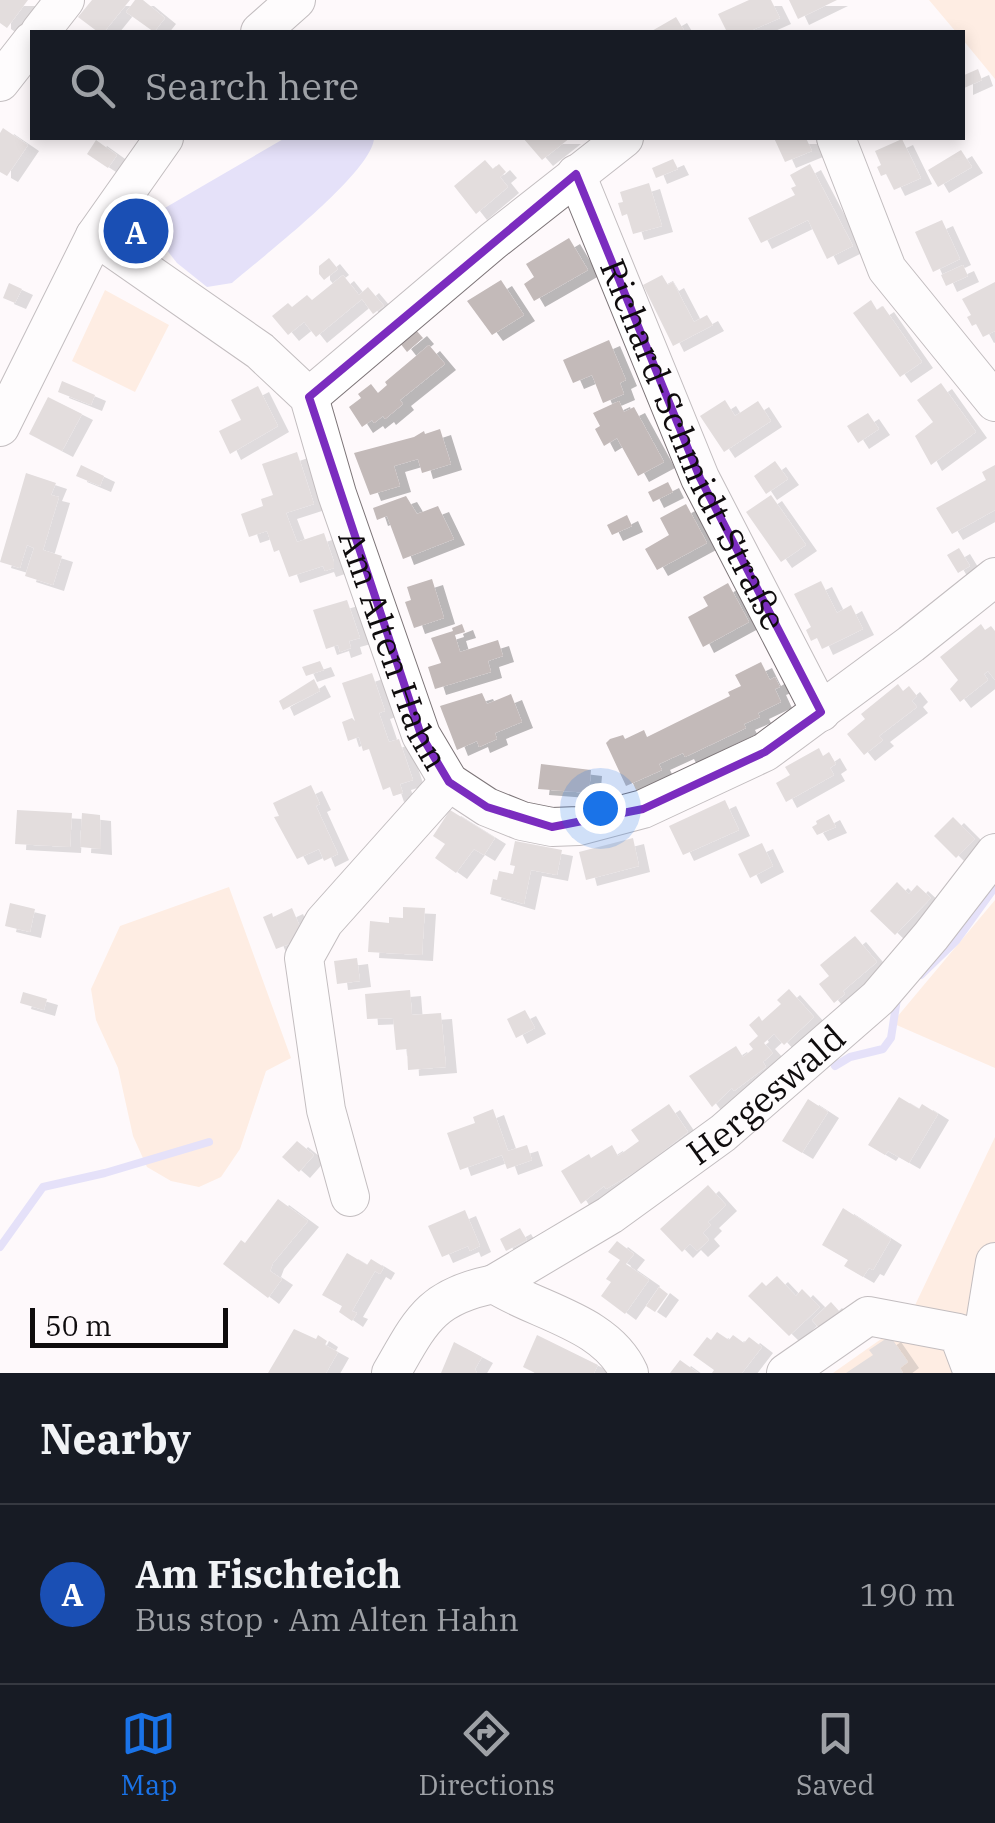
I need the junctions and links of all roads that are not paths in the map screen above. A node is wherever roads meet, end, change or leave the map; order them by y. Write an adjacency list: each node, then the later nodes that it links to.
1 (66, 0): 2 (street)
2 (42, 30)
3 (30, 44): 4 (street)
4 (0, 82)
5 (163, 140): 9 (street)
6 (621, 140): 8 (street)
7 (837, 140): 11 (street)
8 (576, 174): 10 (street); 14 (street, Richard-Schmidt-Straße)
9 (95, 236): 10 (street); 12 (street)
10 (309, 397): 15 (street, Am Alten Hahn)
11 (995, 402)
12 (0, 427)
13 (993, 585): 14 (street, Am Alten Hahn)
14 (821, 712): 15 (street, Am Alten Hahn)
15 (448, 782): 17 (street)
16 (995, 853): 19 (street, Hergeswald)
17 (350, 1197)
18 (995, 1262): 23 (street)
19 (494, 1284): 20 (street, Hergeswald); 21 (street)
20 (391, 1373)
21 (629, 1373)
22 (786, 1373): 23 (street)
23 (975, 1373)

